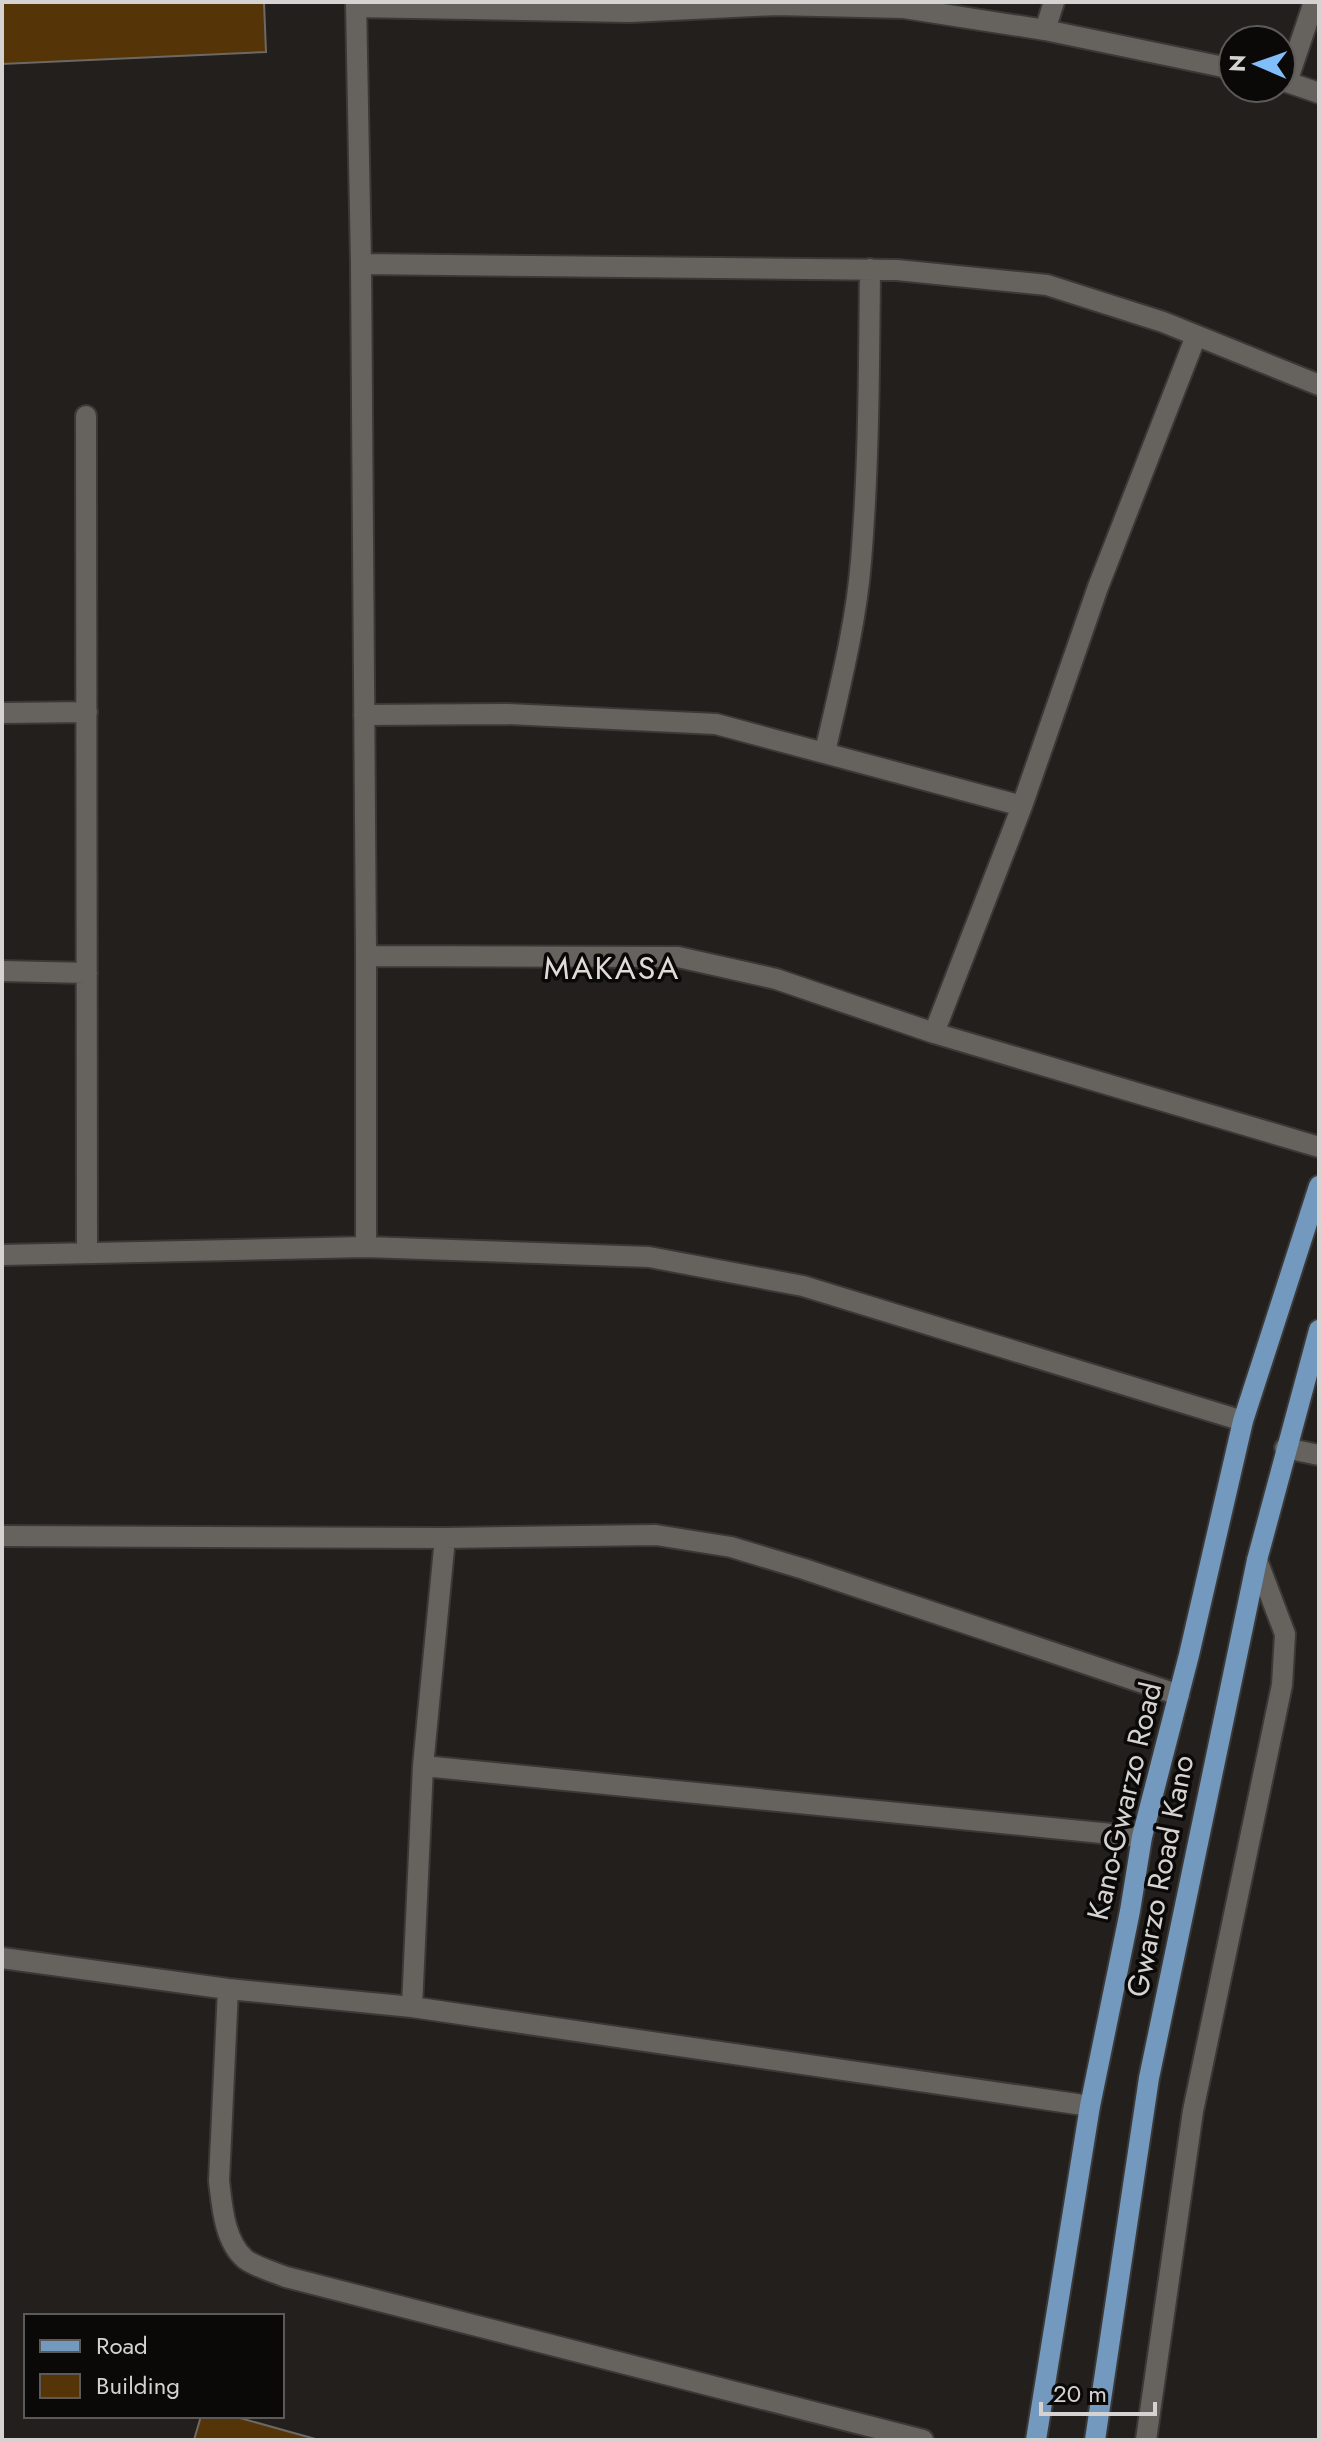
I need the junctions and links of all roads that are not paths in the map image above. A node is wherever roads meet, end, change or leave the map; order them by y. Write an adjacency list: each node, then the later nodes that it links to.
1 (1054, 2): 5 (street)
2 (1314, 2): 6 (street)
3 (356, 5): 4 (street); 10 (street)
4 (630, 7): 5 (street)
5 (1045, 30): 7 (street)
6 (1297, 47)
7 (1217, 66)
8 (1297, 85): 9 (street)
9 (1319, 93)
10 (361, 264): 11 (street); 17 (street)
11 (870, 269): 12 (street); 18 (street)
12 (1196, 336): 13 (street); 19 (street)
13 (1319, 385)
14 (86, 416): 15 (street)
15 (87, 712): 16 (street); 22 (street)
16 (2, 713)
17 (364, 715): 18 (street); 20 (street)
18 (825, 752): 19 (street)
19 (1022, 806): 23 (street)
20 (366, 956): 23 (street); 26 (street)
21 (2, 971): 22 (street)
22 (87, 973): 27 (street)
23 (934, 1033): 24 (street)
24 (1319, 1147)
25 (1319, 1186): 30 (main road, Kano-Gwarzo Road)
26 (366, 1247): 27 (street); 30 (street)
27 (87, 1253): 28 (street)
28 (2, 1255)
29 (1319, 1330): 31 (main road, Gwarzo Road Kano)
30 (1243, 1421): 36 (main road, Kano-Gwarzo Road)
31 (1285, 1448): 32 (street); 35 (main road, Gwarzo Road Kano)
32 (1319, 1455)
33 (2, 1536): 34 (street)
34 (445, 1538): 36 (street); 37 (street)
35 (1257, 1560): 45 (main road, Gwarzo Road Kano); 46 (street)
36 (1179, 1695): 38 (main road, Kano-Gwarzo Road)
37 (423, 1766): 38 (street); 41 (street)
38 (1142, 1837): 42 (main road, Kano-Gwarzo Road)
39 (2, 1958): 40 (street)
40 (228, 1989): 41 (street); 43 (street)
41 (412, 2007): 42 (street)
42 (1090, 2106): 44 (main road, Kano-Gwarzo Road)
43 (923, 2440)
44 (1036, 2440)
45 (1095, 2440)
46 (1146, 2440)

